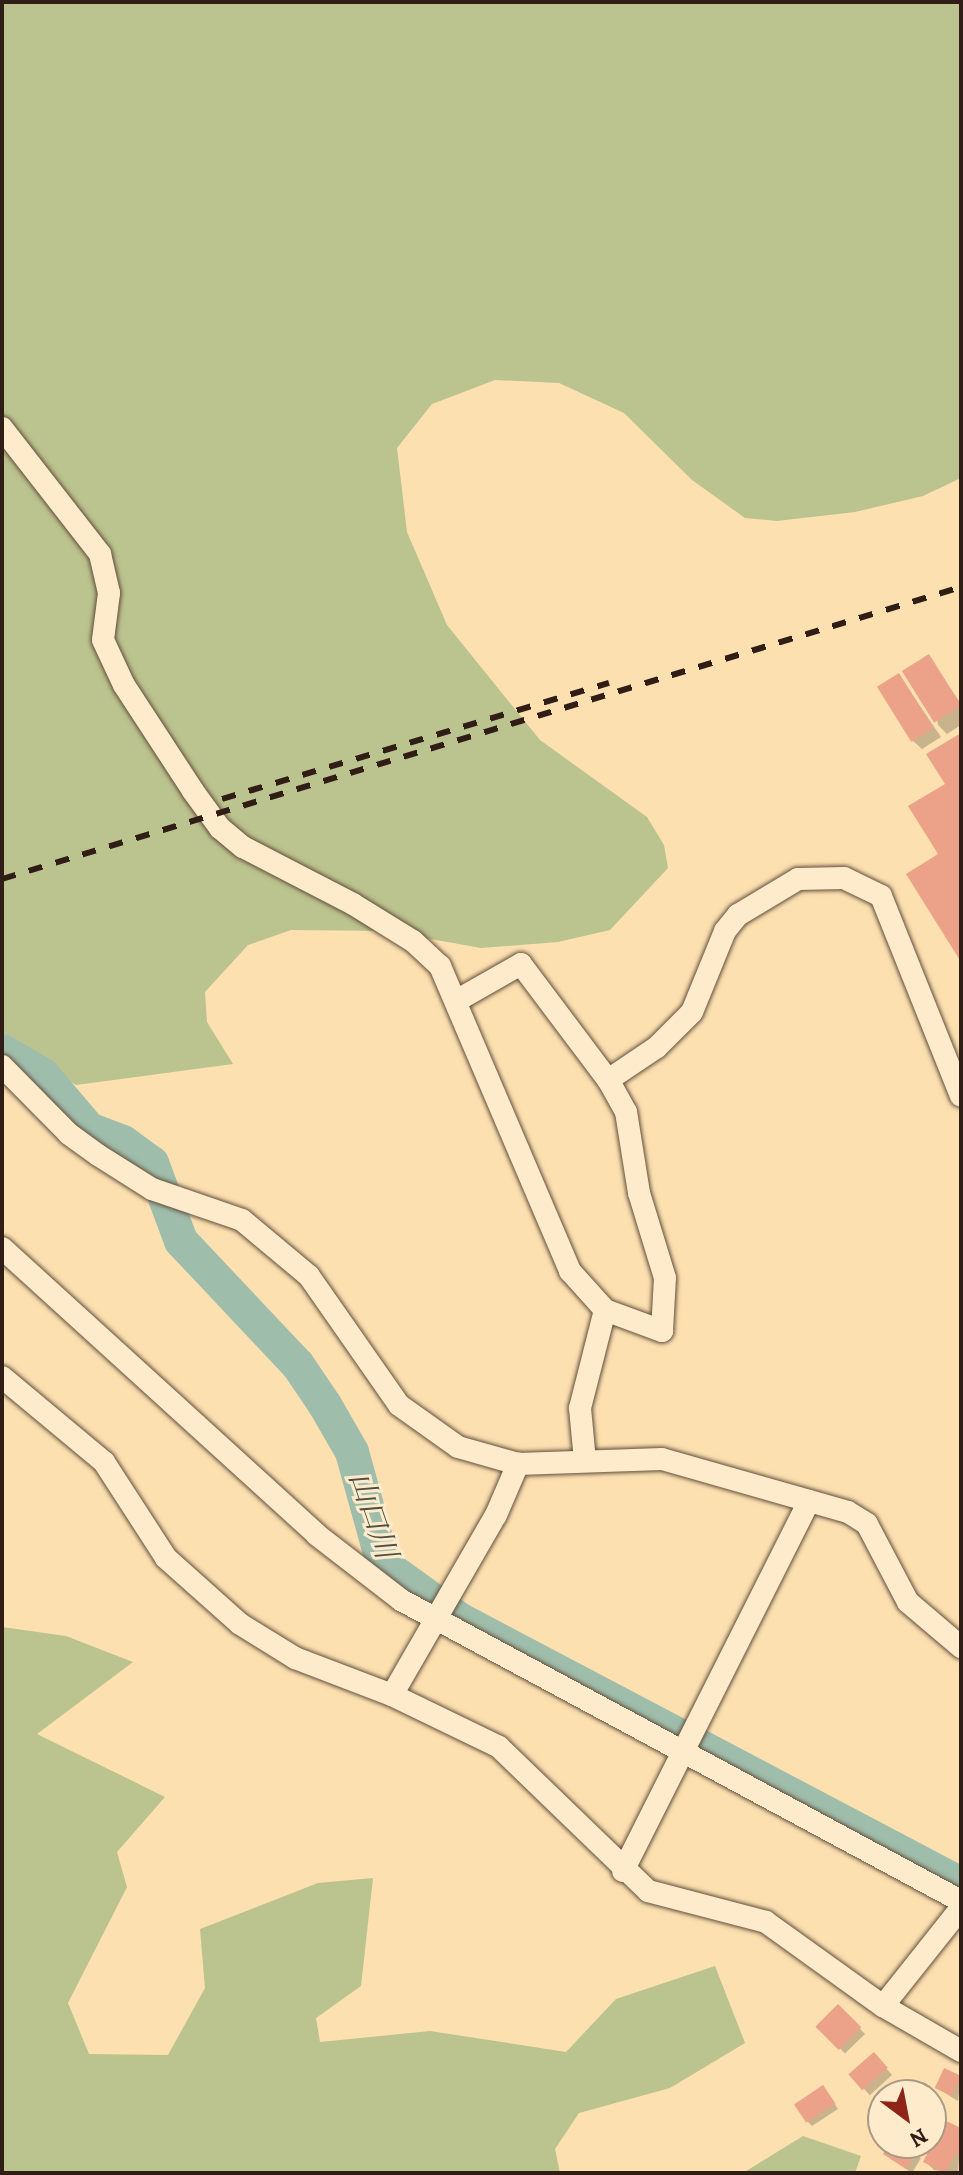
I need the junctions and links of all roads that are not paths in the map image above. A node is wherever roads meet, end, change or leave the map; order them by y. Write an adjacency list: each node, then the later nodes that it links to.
1 (2, 428): 2 (street)
2 (458, 1000): 4 (street); 7 (street)
3 (2, 1066): 10 (street)
4 (608, 1080): 5 (street); 7 (street)
5 (961, 1096)
6 (2, 1248): 12 (street)
7 (605, 1310): 9 (street)
8 (2, 1377): 14 (street)
9 (585, 1461): 10 (street); 11 (street)
10 (518, 1464): 12 (street)
11 (809, 1501): 13 (street); 15 (street)
12 (435, 1618): 14 (street); 15 (street)
13 (961, 1647)
14 (392, 1695): 16 (street)
15 (681, 1753): 16 (street); 17 (street)
16 (623, 1871): 19 (street)
17 (961, 1901)
18 (961, 1908): 19 (street)
19 (883, 2006): 20 (street)
20 (961, 2051)

